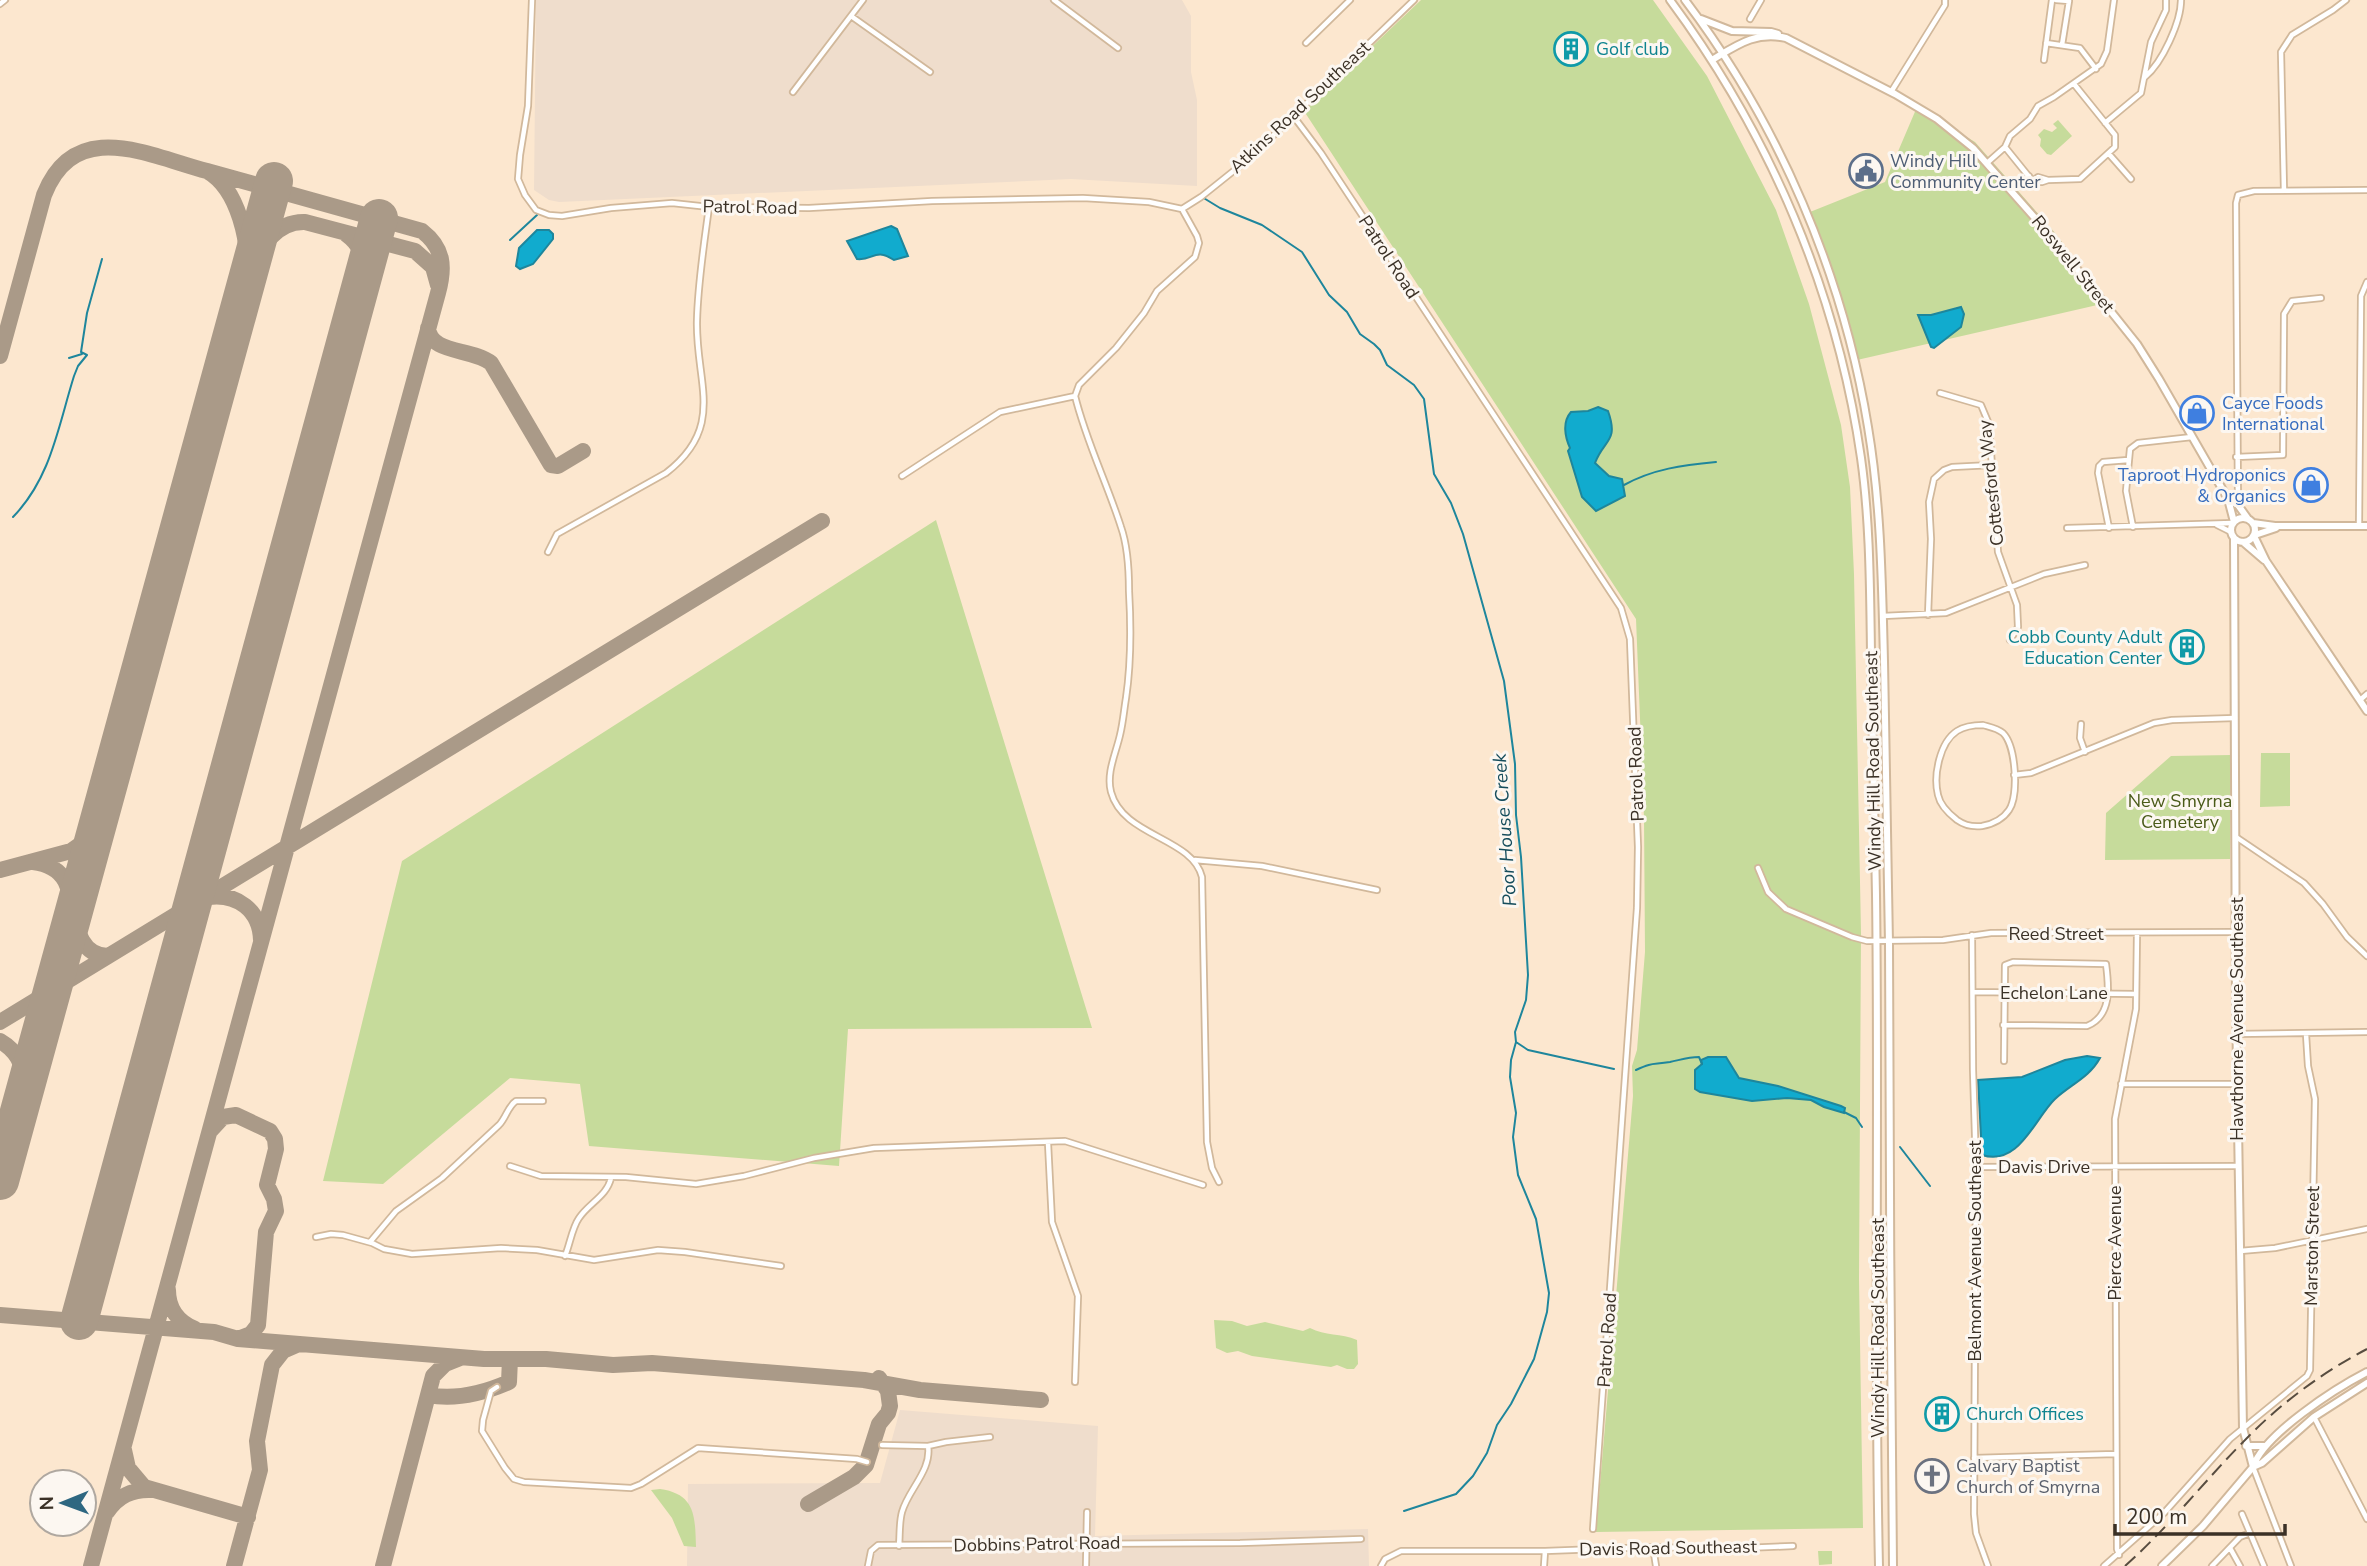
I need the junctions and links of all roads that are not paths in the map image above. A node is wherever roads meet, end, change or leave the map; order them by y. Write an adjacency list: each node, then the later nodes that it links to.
1 (5, 0): 16 (street)
2 (532, 0): 44 (street, Patrol Road)
3 (863, 0): 17 (street)
4 (1054, 0): 24 (street)
5 (1350, 0): 21 (street)
6 (1414, 0): 34 (street, Atkins Road Southeast)
7 (1670, 0): 26 (main road, Windy Hill Road Southeast)
8 (1685, 0): 18 (main road, Windy Hill Road Southeast)
9 (1761, 0): 19 (street)
10 (1945, 0): 33 (street)
11 (2054, 0): 22 (street); 23 (street)
12 (2114, 0): 28 (street)
13 (2165, 0): 30 (street)
14 (2181, 0): 30 (street)
15 (2346, 0): 43 (street)
16 (0, 4)
17 (851, 16): 29 (street); 32 (street)
18 (1698, 17): 20 (main road); 25 (main road, Windy Hill Road Southeast)
19 (1750, 19)
20 (1786, 38): 25 (main road, Roswell Street); 33 (main road, Roswell Street)
21 (1306, 43)
22 (2046, 43): 23 (street); 27 (street)
23 (2062, 45): 28 (street)
24 (1118, 48)
25 (1722, 54): 26 (main road, Roswell Street); 76 (main road, Windy Hill Road Southeast)
26 (1712, 60): 92 (main road, Windy Hill Road Southeast)
27 (2043, 60)
28 (2096, 69): 31 (street)
29 (930, 72)
30 (2144, 77): 35 (street)
31 (2074, 84): 35 (street); 36 (street)
32 (793, 92)
33 (1891, 92): 38 (main road, Roswell Street)
34 (1294, 117): 45 (street, Atkins Road Southeast); 140 (street, Patrol Road)
35 (2105, 123): 37 (street)
36 (2005, 147): 38 (street); 39 (street)
37 (2109, 154): 39 (street); 40 (street)
38 (1987, 163): 41 (main road, Roswell Street)
39 (2029, 176): 41 (street)
40 (2131, 179)
41 (2012, 190): 50 (main road, Roswell Street)
42 (2367, 190): 43 (street)
43 (2284, 191): 51 (street)
44 (709, 207): 45 (street, Patrol Road); 70 (street)
45 (1182, 209): 49 (street)
46 (2367, 282): 62 (street)
47 (2321, 298): 51 (street)
48 (1940, 393): 53 (street, Cottesford Way)
49 (1075, 396): 54 (street); 86 (street)
50 (2192, 437): 52 (street); 56 (main road, Roswell Street)
51 (2236, 457): 55 (street)
52 (2128, 460): 64 (street); 66 (street)
53 (1992, 466): 74 (street, Cottesford Way); 75 (street)
54 (902, 475)
55 (2236, 484): 56 (street); 57 (street)
56 (2227, 496): 57 (main road, Roswell Street); 59 (main road, Roswell Street)
57 (2238, 505): 58 (main road, Roswell Street)
58 (2250, 521): 59 (main road); 61 (main road); 68 (main road)
59 (2234, 523): 60 (street); 67 (main road)
60 (2217, 525): 64 (street); 67 (street)
61 (2281, 526): 62 (main road); 68 (main road)
62 (2359, 526): 63 (main road)
63 (2367, 526)
64 (2133, 527): 66 (street)
65 (2067, 528): 66 (street)
66 (2109, 528)
67 (2233, 535): 69 (main road); 73 (main road, Hawthorne Avenue Southeast)
68 (2254, 535): 69 (main road); 71 (main road)
69 (2242, 542): 71 (main road); 73 (main road, Hawthorne Avenue Southeast)
70 (548, 552)
71 (2266, 561): 79 (main road)
72 (2085, 565): 74 (street)
73 (2233, 570): 81 (main road, Hawthorne Avenue Southeast)
74 (2012, 587): 75 (street); 77 (street, Cottesford Way)
75 (1928, 615): 76 (street)
76 (1883, 616): 93 (main road, Windy Hill Road Southeast)
77 (2010, 640)
78 (2367, 694): 79 (street)
79 (2360, 700): 80 (main road)
80 (2367, 711)
81 (2235, 718): 83 (street); 85 (main road, Hawthorne Avenue Southeast)
82 (2081, 724): 83 (street)
83 (2085, 752): 84 (street)
84 (2014, 775): 84 (street)
85 (2236, 837): 89 (main road, Hawthorne Avenue Southeast); 94 (street)
86 (1193, 859): 88 (street); 113 (street)
87 (1758, 868): 92 (street, Reed Street)
88 (1377, 890)
89 (2236, 932): 90 (street, Reed Street); 101 (main road, Hawthorne Avenue Southeast)
90 (2137, 933): 91 (street, Reed Street); 97 (street, Pierce Avenue)
91 (1972, 935): 93 (street, Reed Street); 95 (street, Belmont Avenue Southeast)
92 (1877, 941): 93 (street, Reed Street); 156 (main road, Windy Hill Road Southeast)
93 (1889, 941): 157 (main road, Windy Hill Road Southeast)
94 (2367, 956)
95 (1972, 992): 96 (street, Echelon Lane); 110 (street, Belmont Avenue Southeast)
96 (2005, 993): 98 (street, Echelon Lane); 98 (street); 99 (street)
97 (2136, 993): 98 (street, Echelon Lane); 104 (street, Pierce Avenue)
98 (2107, 994): 99 (street)
99 (2003, 1025): 103 (street)
100 (2367, 1032): 102 (street)
101 (2236, 1034): 102 (street); 105 (main road, Hawthorne Avenue Southeast)
102 (2306, 1034): 117 (street, Marston Street)
103 (2004, 1060)
104 (2121, 1084): 105 (street); 111 (street, Pierce Avenue)
105 (2237, 1084): 109 (main road, Hawthorne Avenue Southeast)
106 (543, 1101): 118 (street)
107 (1048, 1142): 112 (street); 114 (street); 123 (street)
108 (510, 1166): 112 (street)
109 (2238, 1166): 111 (street, Davis Drive); 119 (main road, Hawthorne Avenue Southeast)
110 (1976, 1167): 111 (street, Davis Drive); 134 (street, Belmont Avenue Southeast)
111 (2114, 1167): 133 (street, Pierce Avenue)
112 (611, 1177): 120 (street)
113 (1219, 1182)
114 (1203, 1185)
115 (2367, 1229): 117 (street)
116 (316, 1237): 118 (street)
117 (2313, 1240): 119 (street); 127 (street, Marston Street)
118 (370, 1242): 120 (street)
119 (2239, 1251): 127 (main road, Hawthorne Avenue Southeast)
120 (565, 1256): 121 (street)
121 (781, 1266)
122 (2367, 1372): 132 (main road)
123 (1075, 1382)
124 (2367, 1383): 126 (main road)
125 (497, 1387): 135 (street)
126 (2314, 1417): 136 (main road); 139 (street)
127 (2242, 1428): 131 (main road, Hawthorne Avenue Southeast); 149 (street, Marston Street)
128 (990, 1437): 130 (street)
129 (882, 1445): 130 (street)
130 (928, 1446): 144 (street)
131 (2246, 1446): 132 (main road); 136 (main road, Hawthorne Avenue Southeast)
132 (2265, 1446): 136 (main road)
133 (2116, 1454): 134 (street); 149 (street, Pierce Avenue)
134 (1974, 1458): 158 (street, Belmont Avenue Southeast)
135 (867, 1462)
136 (2253, 1467): 160 (main road); 163 (street)
137 (1087, 1512): 143 (street)
138 (2242, 1514): 141 (street)
139 (2366, 1517)
140 (1593, 1529)
141 (2250, 1532): 147 (street); 162 (street)
142 (1361, 1539): 143 (street, Dobbins Patrol Road)
143 (1086, 1544): 144 (street, Dobbins Patrol Road); 152 (street)
144 (899, 1546): 151 (street, Dobbins Patrol Road)
145 (1793, 1546): 146 (street, Davis Road Southeast)
146 (1653, 1547): 148 (street, Davis Road Southeast); 155 (street)
147 (2230, 1548): 150 (street); 161 (street)
148 (1545, 1551): 153 (street, Davis Road Southeast); 154 (street)
149 (2119, 1555): 159 (street, Marston Street)
150 (2214, 1565)
151 (868, 1566)
152 (1086, 1566)
153 (1381, 1566)
154 (1544, 1566)
155 (1656, 1566)
156 (1879, 1566)
157 (1893, 1566)
158 (1988, 1566)
159 (2104, 1566)
160 (2162, 1566)
161 (2240, 1566)
162 (2264, 1566)
163 (2291, 1566)

